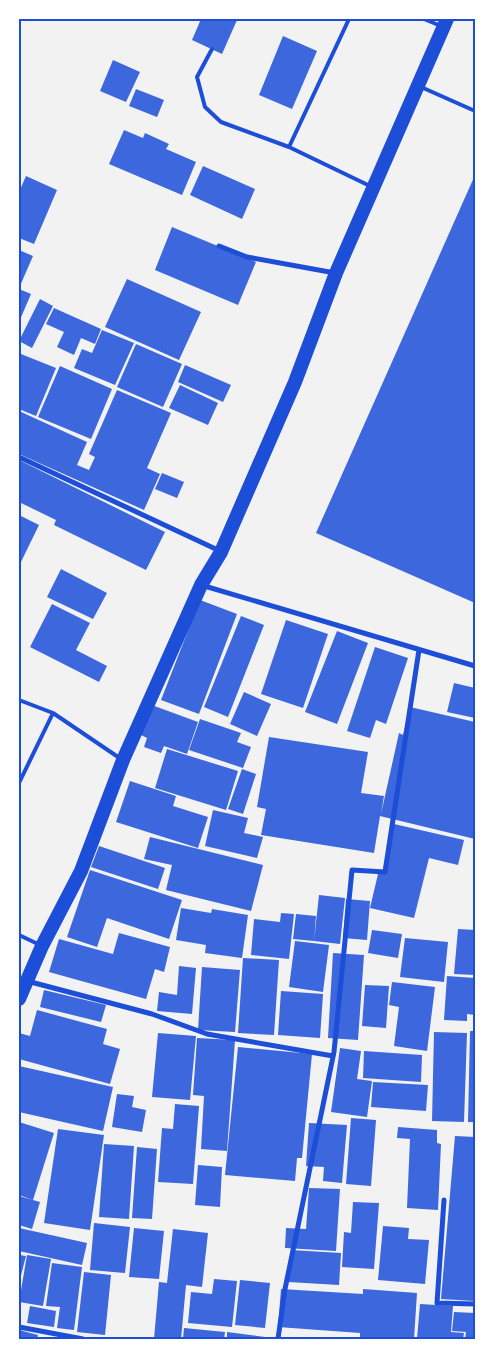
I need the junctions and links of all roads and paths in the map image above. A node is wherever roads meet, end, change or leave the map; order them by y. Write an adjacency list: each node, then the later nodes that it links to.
1 (349, 19): 7 (lane)
2 (424, 19): 3 (lane)
3 (444, 23): 5 (highway)
4 (212, 49): 7 (lane)
5 (419, 87): 6 (lane); 8 (highway)
6 (475, 111)
7 (289, 147): 8 (lane)
8 (374, 188): 10 (highway)
9 (219, 246): 10 (street)
10 (336, 273): 12 (highway)
11 (19, 457): 12 (street)
12 (221, 552): 13 (highway)
13 (201, 585): 14 (street); 18 (highway)
14 (419, 650): 15 (street); 24 (street)
15 (475, 666)
16 (19, 700): 17 (lane)
17 (53, 713): 18 (lane); 19 (lane)
18 (123, 760): 21 (highway)
19 (19, 783)
20 (19, 935): 21 (lane)
21 (42, 946): 22 (highway)
22 (27, 981): 23 (highway); 24 (street)
23 (19, 999)
24 (333, 1056): 29 (street)
25 (444, 1200): 26 (street)
26 (475, 1304)
27 (19, 1327): 28 (street)
28 (83, 1339)
29 (278, 1339)

